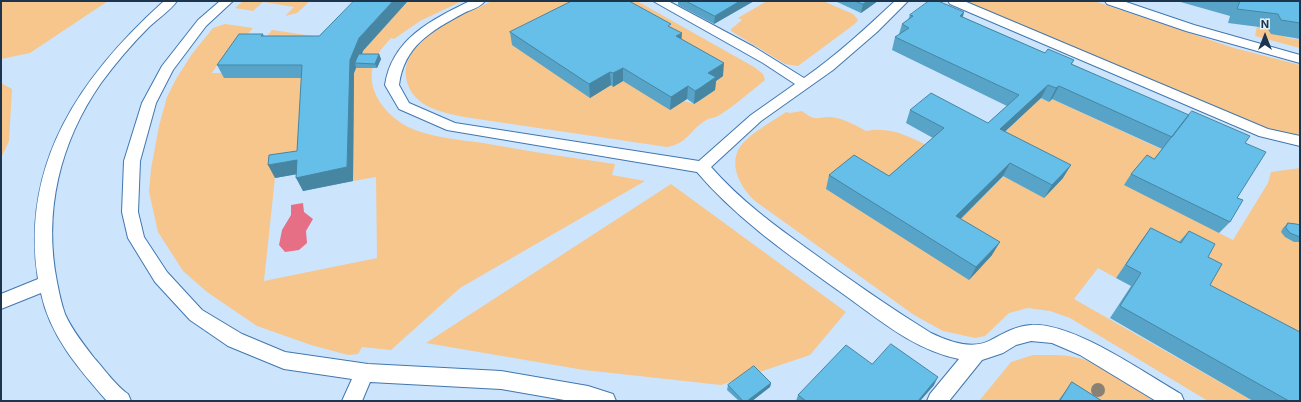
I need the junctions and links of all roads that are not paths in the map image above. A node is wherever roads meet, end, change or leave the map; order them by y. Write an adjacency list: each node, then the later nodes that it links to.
1 (171, 1): 12 (lane)
2 (227, 1): 15 (lane)
3 (480, 1): 11 (lane)
4 (658, 1): 9 (lane)
5 (902, 1): 9 (lane)
6 (954, 1): 10 (lane)
7 (1112, 1): 8 (lane)
8 (1300, 59)
9 (803, 83): 11 (lane)
10 (1300, 141)
11 (702, 167): 14 (lane)
12 (46, 275): 13 (lane); 16 (lane)
13 (1, 302)
14 (975, 354): 19 (lane); 20 (lane)
15 (364, 373): 17 (lane); 18 (lane)
16 (121, 401)
17 (352, 401)
18 (606, 401)
19 (937, 401)
20 (1174, 401)

